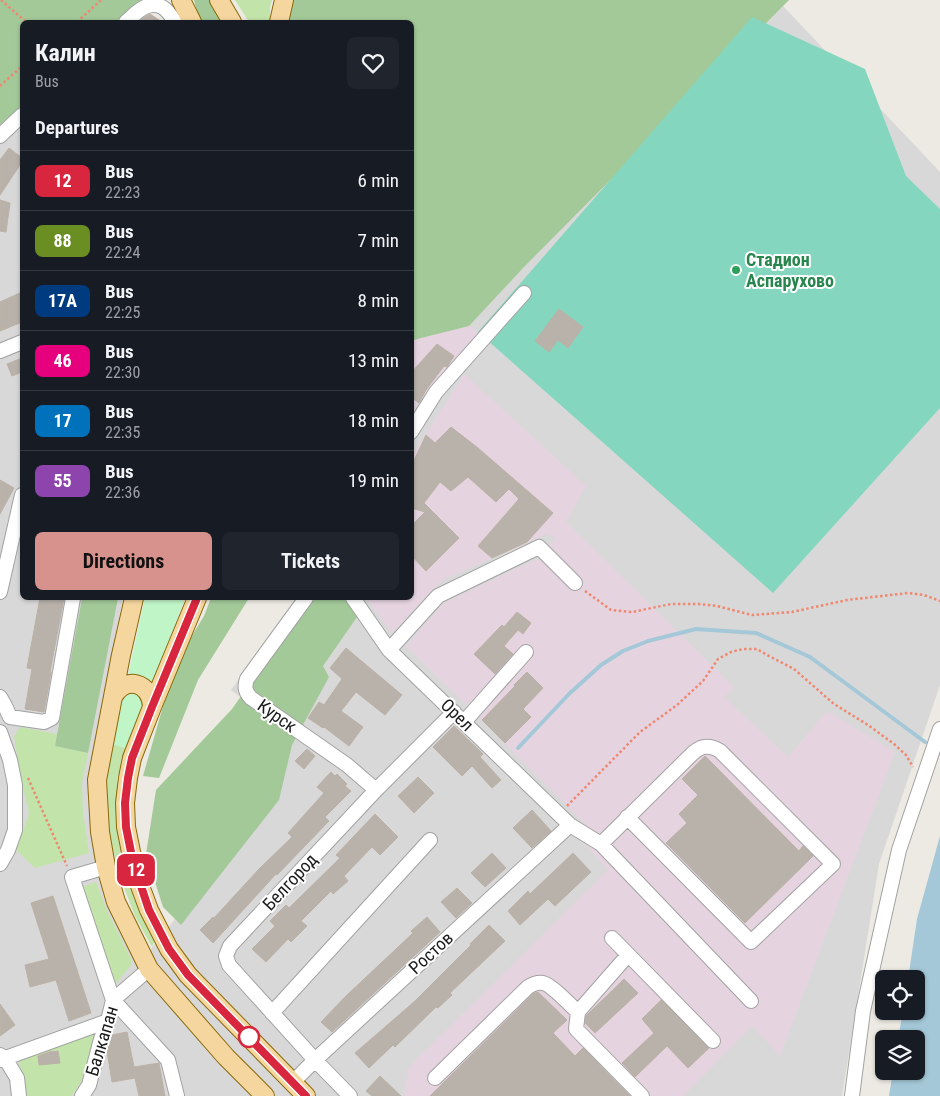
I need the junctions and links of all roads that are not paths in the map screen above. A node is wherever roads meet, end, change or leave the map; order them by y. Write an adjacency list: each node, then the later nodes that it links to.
1 (180, 0): 6 (main road)
2 (219, 0): 7 (main road)
3 (284, 0): 8 (main road)
4 (128, 20): 5 (street)
5 (173, 20)
6 (191, 20)
7 (231, 20)
8 (279, 20)
9 (20, 117): 10 (street)
10 (0, 136)
11 (524, 293): 14 (street)
12 (20, 343): 13 (street)
13 (0, 351)
14 (414, 427)
15 (20, 504): 17 (street)
16 (575, 583): 23 (street)
17 (0, 592)
18 (73, 600): 28 (street)
19 (134, 600): 26 (main road)
20 (196, 600): 27 (main road)
21 (305, 600): 32 (street, Курск)
22 (354, 600): 23 (street, Орел)
23 (389, 650): 29 (street, Орел)
24 (526, 652): 29 (street, Белгород)
25 (0, 697): 28 (street)
26 (113, 697): 27 (main road); 38 (main road)
27 (152, 707): 51 (main road)
28 (10, 717): 31 (street)
29 (459, 717): 32 (street, Белгород); 34 (street, Орел)
30 (940, 729): 59 (street)
31 (0, 731): 37 (street)
32 (376, 790): 45 (street, Белгород)
33 (627, 817): 33 (street); 36 (street)
34 (570, 825): 36 (street, Орел); 49 (street, Ростов)
35 (430, 840): 45 (street)
36 (601, 844): 43 (street, Орел)
37 (0, 864)
38 (106, 867): 41 (main road); 42 (street)
39 (612, 938): 40 (street)
40 (628, 955): 44 (street); 47 (street)
41 (149, 969): 42 (street, Балкапан); 55 (main road)
42 (113, 1000): 46 (street, Балкапан); 54 (street)
43 (751, 1001)
44 (578, 1012): 50 (street); 58 (street)
45 (272, 1013): 49 (street, Белгород)
46 (108, 1020): 48 (street); 53 (street, Балкапан)
47 (712, 1040)
48 (2, 1058): 52 (street)
49 (315, 1060): 51 (street, Ростов); 57 (street, Белгород)
50 (435, 1078)
51 (294, 1082): 56 (main road)
52 (19, 1096)
53 (82, 1096)
54 (176, 1096)
55 (265, 1096)
56 (306, 1096)
57 (350, 1096)
58 (642, 1096)
59 (852, 1096)

